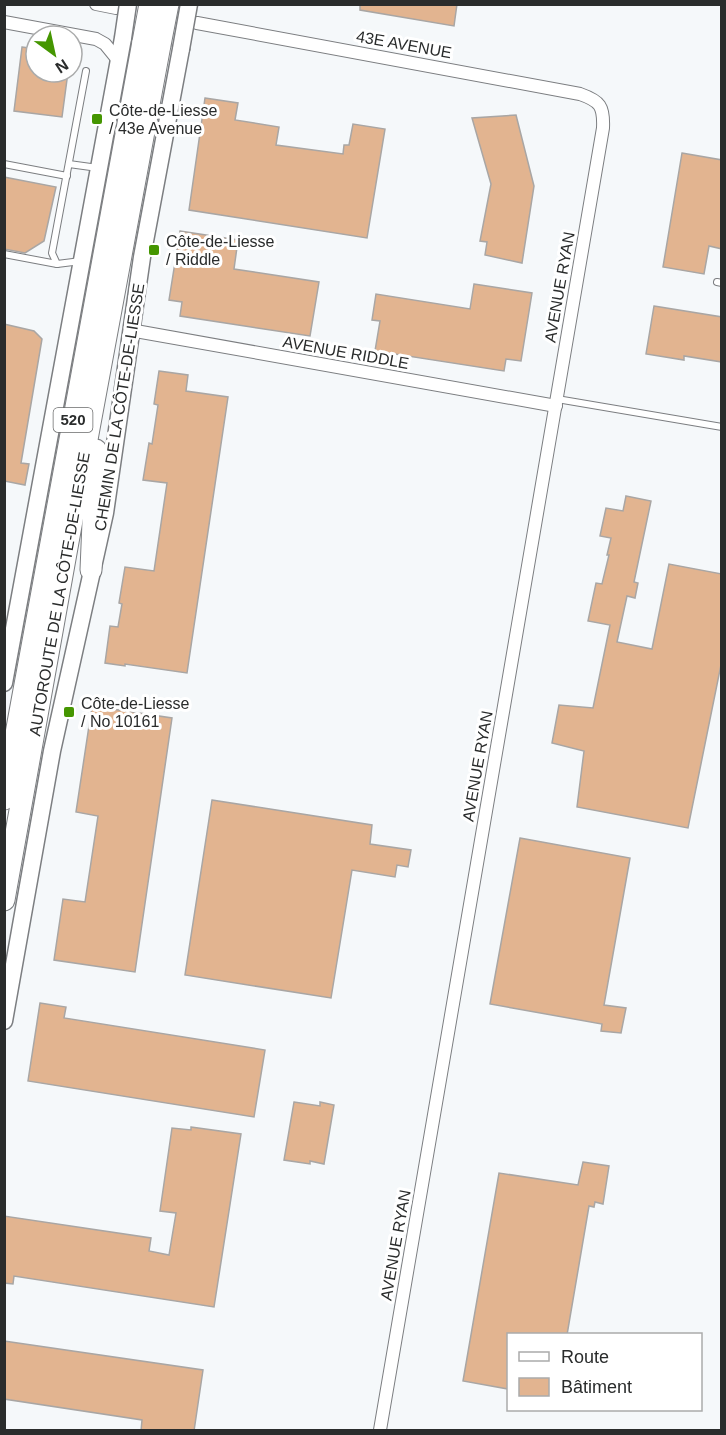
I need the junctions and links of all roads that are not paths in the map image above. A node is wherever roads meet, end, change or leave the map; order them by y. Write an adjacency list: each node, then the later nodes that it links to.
1 (96, 4): 5 (street)
2 (150, 4): 8 (highway, AUTOROUTE DE LA CÔTE-DE-LIESSE / 520, bridge)
3 (168, 4): 8 (highway, AUTOROUTE DE LA CÔTE-DE-LIESSE / 520, bridge)
4 (189, 4): 8 (main road, CHEMIN DE LA CÔTE-DE-LIESSE, bridge)
5 (122, 6): 8 (main road, CHEMIN DE LA CÔTE-DE-LIESSE, bridge)
6 (4, 22): 9 (street)
7 (197, 23): 11 (street, 43E AVENUE)
8 (152, 43): 9 (main road, CHEMIN DE LA CÔTE-DE-LIESSE); 19 (main road, CHEMIN DE LA CÔTE-DE-LIESSE); 20 (highway, AUTOROUTE DE LA CÔTE-DE-LIESSE / 520); 25 (highway, AUTOROUTE DE LA CÔTE-DE-LIESSE / 520)
9 (118, 60): 14 (main road, CHEMIN DE LA CÔTE-DE-LIESSE)
10 (86, 71): 13 (lane)
11 (601, 107): 21 (street, AVENUE RYAN)
12 (4, 164): 15 (lane)
13 (69, 164): 14 (lane); 15 (lane)
14 (99, 168): 17 (main road, CHEMIN DE LA CÔTE-DE-LIESSE)
15 (67, 176): 18 (lane)
16 (4, 254): 18 (lane)
17 (82, 261): 18 (lane); 24 (main road, CHEMIN DE LA CÔTE-DE-LIESSE)
18 (57, 264)
19 (130, 330): 21 (street, AVENUE RIDDLE); 23 (main road, CHEMIN DE LA CÔTE-DE-LIESSE)
20 (98, 382): 23 (highway); 26 (highway, AUTOROUTE DE LA CÔTE-DE-LIESSE / 520)
21 (556, 402): 22 (lane); 28 (street, AVENUE RYAN)
22 (722, 427)
23 (91, 570): 27 (main road, CHEMIN DE LA CÔTE-DE-LIESSE)
24 (4, 683)
25 (4, 799)
26 (4, 900)
27 (4, 1021)
28 (380, 1431)

